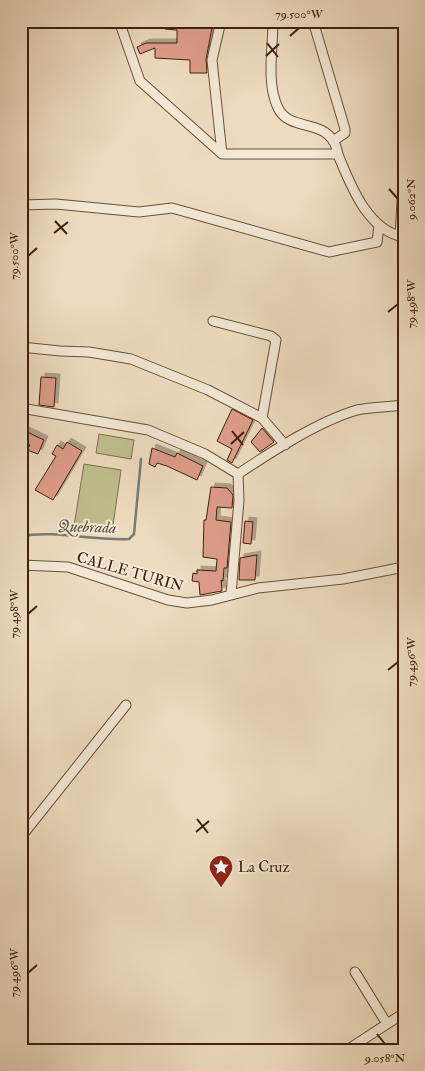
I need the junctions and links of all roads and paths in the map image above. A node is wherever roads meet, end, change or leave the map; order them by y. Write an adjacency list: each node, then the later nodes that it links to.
1 (119, 21): 6 (street)
2 (220, 21): 6 (street)
3 (273, 21): 5 (street)
4 (313, 21): 5 (street)
5 (333, 141): 7 (street)
6 (222, 154): 7 (street)
7 (338, 154): 10 (street)
8 (404, 167): 11 (street)
9 (21, 205): 10 (street)
10 (379, 224): 11 (street)
11 (402, 237)
12 (213, 321): 16 (street)
13 (21, 347): 16 (street)
14 (404, 405): 17 (street)
15 (21, 408): 18 (street)
16 (262, 418): 17 (street)
17 (286, 445): 18 (street)
18 (238, 474): 21 (street)
19 (21, 565): 21 (street, CALLE TURIN)
20 (404, 567): 21 (street, CALLE TURIN)
21 (231, 594)
22 (126, 706): 23 (street)
23 (21, 837)
24 (355, 972): 26 (street)
25 (404, 1013): 26 (street)
26 (387, 1024): 27 (street)
27 (347, 1050)

